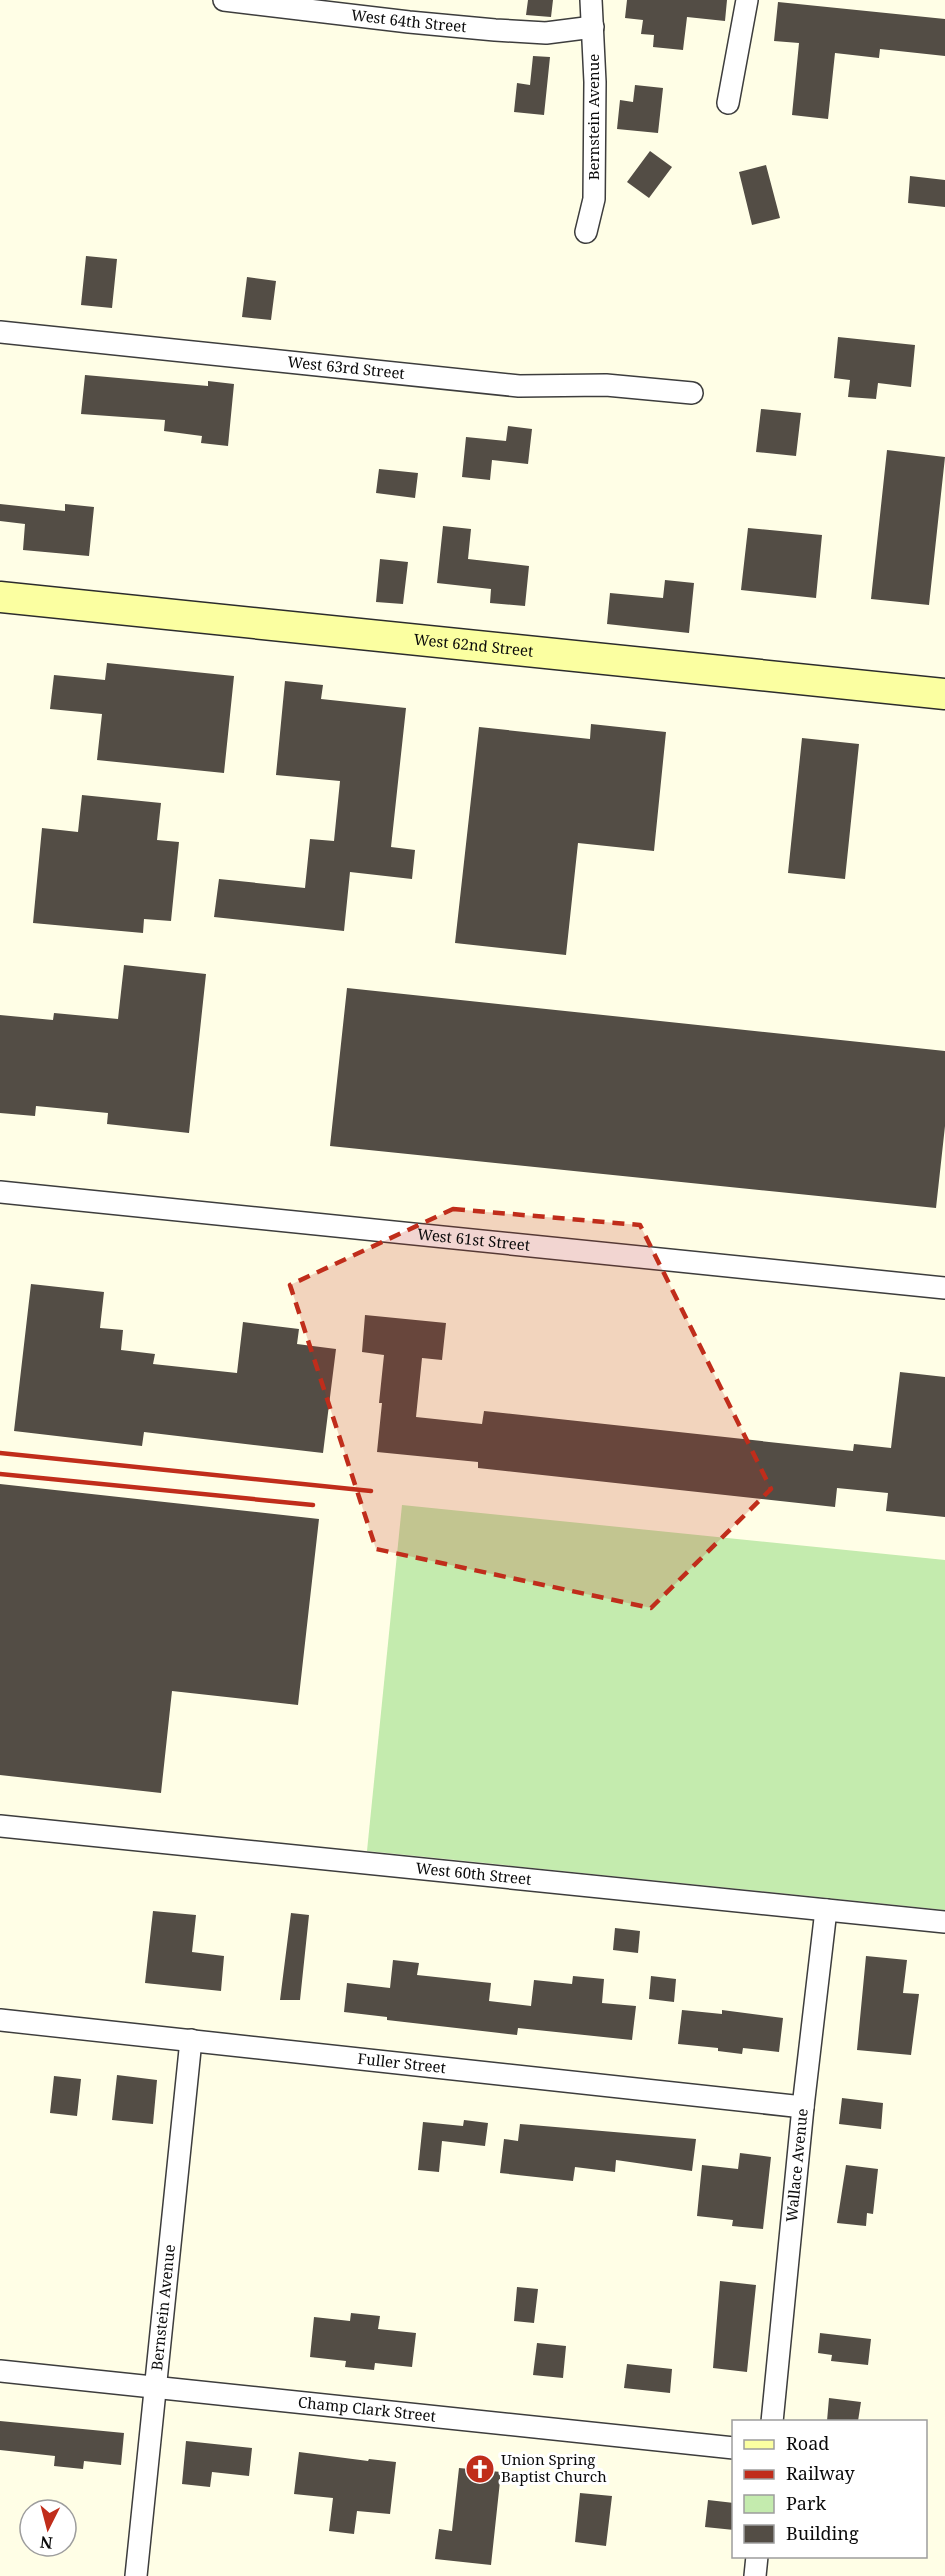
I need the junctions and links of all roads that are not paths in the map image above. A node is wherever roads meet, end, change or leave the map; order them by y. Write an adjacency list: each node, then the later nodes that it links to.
1 (224, 0): 4 (street, West 64th Street)
2 (591, 0): 4 (street, Bernstein Avenue)
3 (747, 0): 5 (street)
4 (592, 27): 6 (street, Bernstein Avenue)
5 (728, 103)
6 (585, 232)
7 (0, 332): 8 (street, West 63rd Street)
8 (692, 393)
9 (0, 597): 10 (street, West 62nd Street)
10 (945, 694)
11 (0, 1192): 12 (street, West 61st Street)
12 (945, 1287)
13 (0, 1826): 14 (street, West 60th Street)
14 (826, 1910): 15 (street, West 60th Street); 18 (street, Wallace Avenue)
15 (945, 1922)
16 (0, 2020): 17 (street, Fuller Street)
17 (191, 2040): 18 (street, Fuller Street); 20 (street, Bernstein Avenue)
18 (803, 2107): 21 (street, Wallace Avenue)
19 (0, 2371): 20 (street, Champ Clark Street)
20 (155, 2387): 22 (street, Champ Clark Street); 24 (street, Bernstein Avenue)
21 (772, 2420)
22 (732, 2448)
23 (757, 2558): 25 (street)
24 (136, 2576)
25 (755, 2576)

